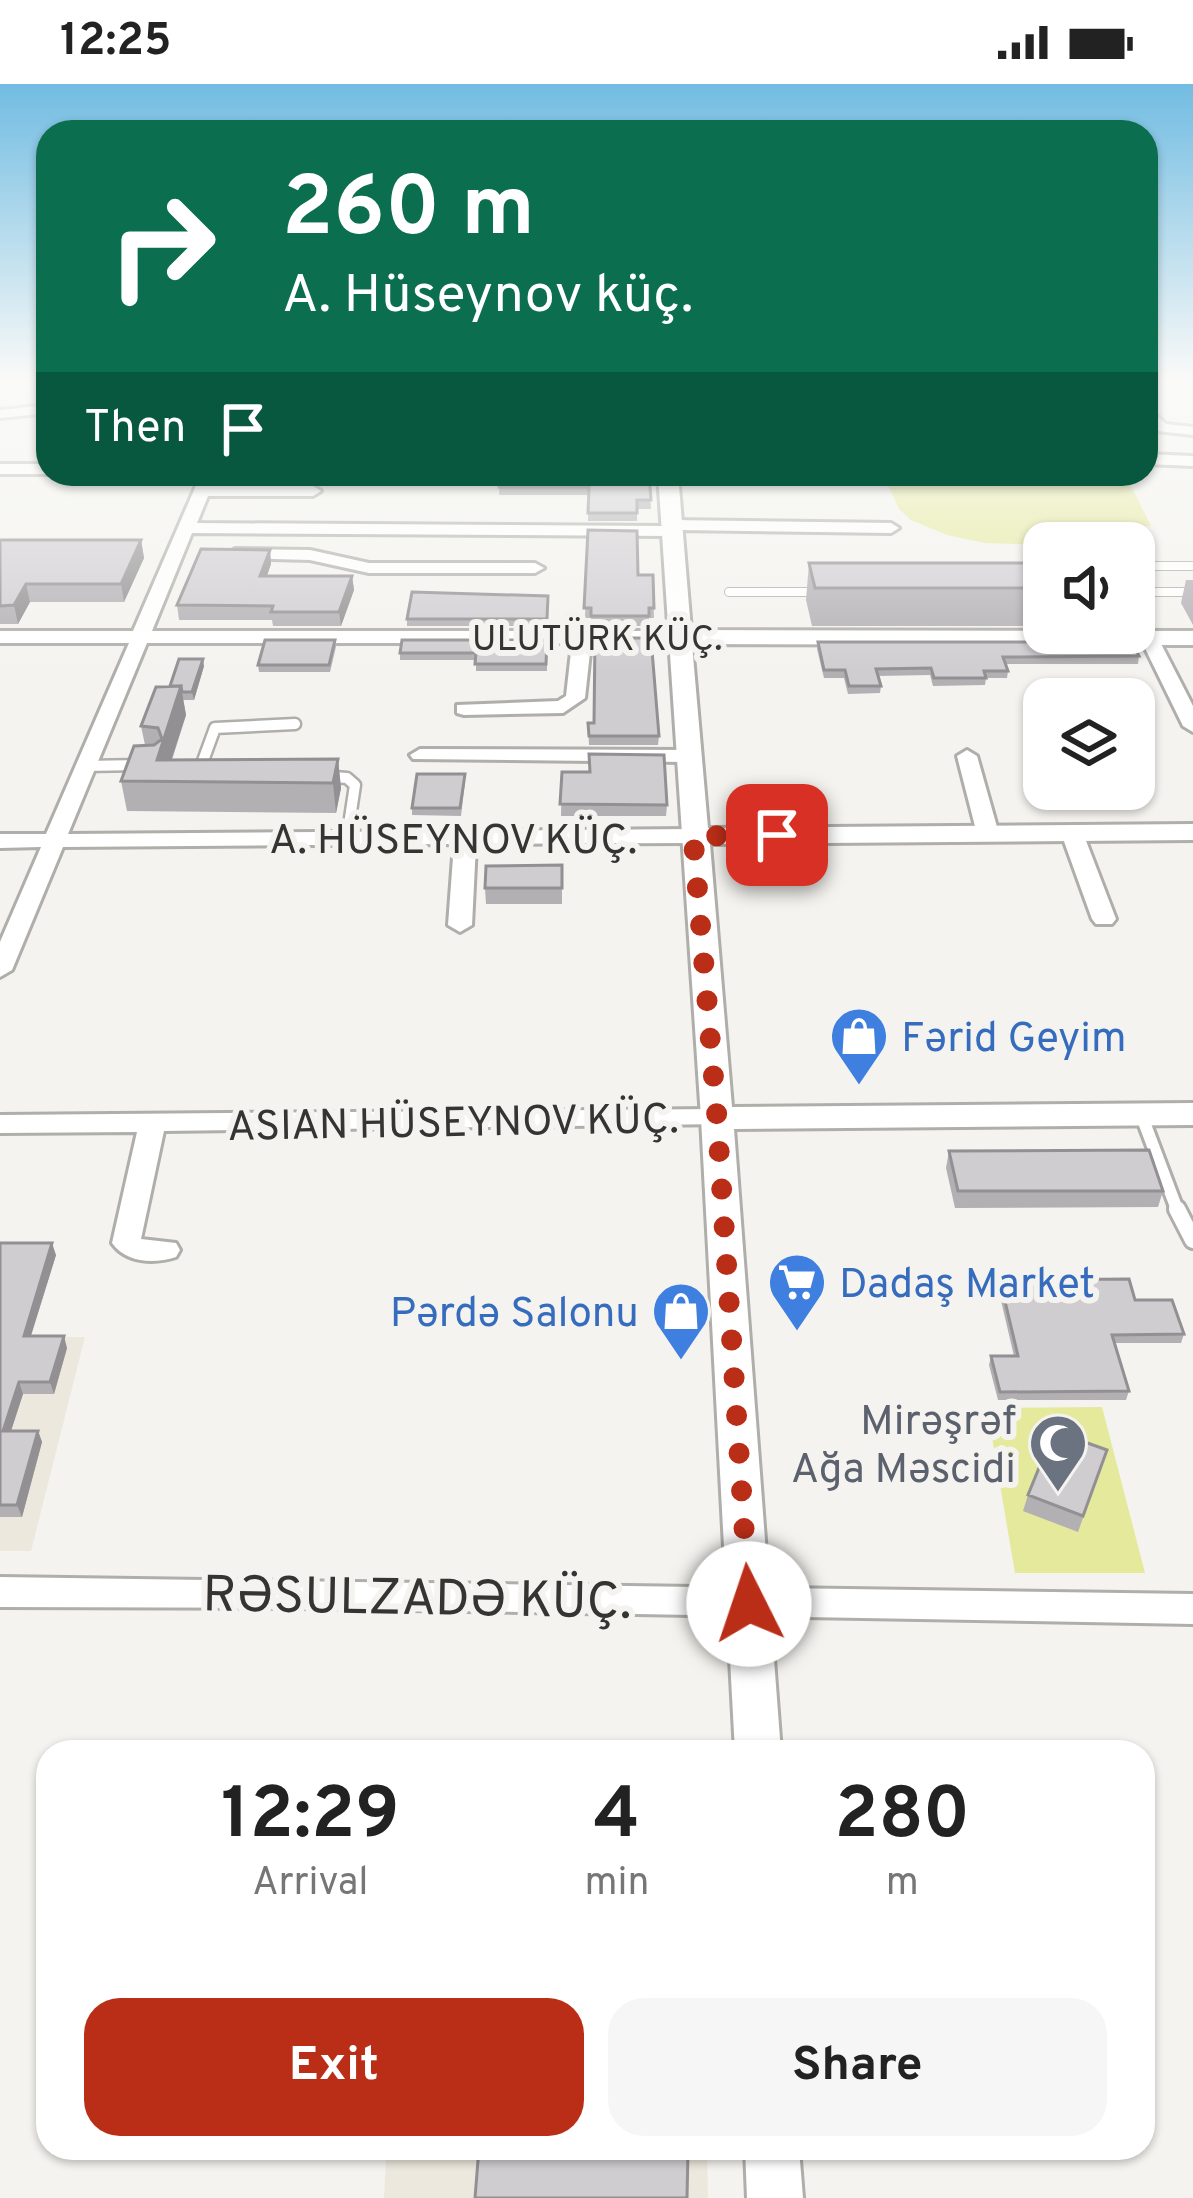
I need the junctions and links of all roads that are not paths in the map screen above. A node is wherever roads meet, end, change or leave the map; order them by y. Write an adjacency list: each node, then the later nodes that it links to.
1 (204, 486): 5 (street)
2 (246, 486): 4 (street)
3 (669, 486): 6 (street)
4 (314, 491)
5 (186, 528): 6 (street); 8 (street)
6 (671, 528): 7 (street); 22 (street)
7 (891, 528)
8 (175, 553): 9 (street); 20 (street)
9 (199, 554)
10 (222, 554): 13 (street)
11 (1155, 566): 12 (lane)
12 (1193, 566)
13 (536, 568)
14 (1155, 589): 17 (lane)
15 (729, 592): 16 (lane)
16 (842, 592)
17 (1193, 592)
18 (1023, 635): 22 (street, ULUTÜRK KÜÇ.)
19 (0, 637): 20 (street, ULUTÜRK KÜÇ.)
20 (139, 637): 21 (street, ULUTÜRK KÜÇ.); 33 (street)
21 (582, 637): 22 (street, ULUTÜRK KÜÇ.); 26 (street)
22 (679, 637): 30 (street)
23 (1155, 638): 24 (street, ULUTÜRK KÜÇ.)
24 (1193, 638)
25 (1155, 650): 28 (street)
26 (464, 709)
27 (295, 724): 35 (lane)
28 (1193, 724)
29 (420, 755): 30 (street)
30 (687, 756): 39 (street)
31 (967, 756): 38 (street)
32 (158, 765): 33 (lane)
33 (86, 766): 43 (street)
34 (304, 777): 41 (lane)
35 (215, 778)
36 (1193, 832): 37 (street, A. HÜSEYNOV KÜÇ.)
37 (1072, 833): 38 (street, A. HÜSEYNOV KÜÇ.); 44 (street)
38 (988, 834): 39 (street, A. HÜSEYNOV KÜÇ.)
39 (693, 836): 40 (street, A. HÜSEYNOV KÜÇ.); 49 (street)
40 (465, 837): 41 (street, A. HÜSEYNOV KÜÇ.); 45 (street)
41 (347, 838): 43 (street, A. HÜSEYNOV KÜÇ.)
42 (0, 841): 43 (street, A. HÜSEYNOV KÜÇ.)
43 (54, 841): 46 (street)
44 (1104, 919)
45 (460, 925)
46 (0, 970)
47 (1141, 1114): 48 (street, ASIAN HÜSEYNOV KÜÇ.); 49 (street, ASIAN HÜSEYNOV KÜÇ.); 52 (lane)
48 (1193, 1114)
49 (717, 1118): 50 (street, ASIAN HÜSEYNOV KÜÇ.); 55 (street)
50 (152, 1123): 51 (street, ASIAN HÜSEYNOV KÜÇ.); 53 (street)
51 (0, 1124)
52 (1193, 1240)
53 (166, 1250)
54 (0, 1592): 55 (street, RƏSULZADƏ KÜÇ.)
55 (749, 1604): 56 (street, RƏSULZADƏ KÜÇ.); 57 (street)
56 (1193, 1609)
57 (757, 1740)
58 (773, 2160): 59 (street)
59 (775, 2198)

